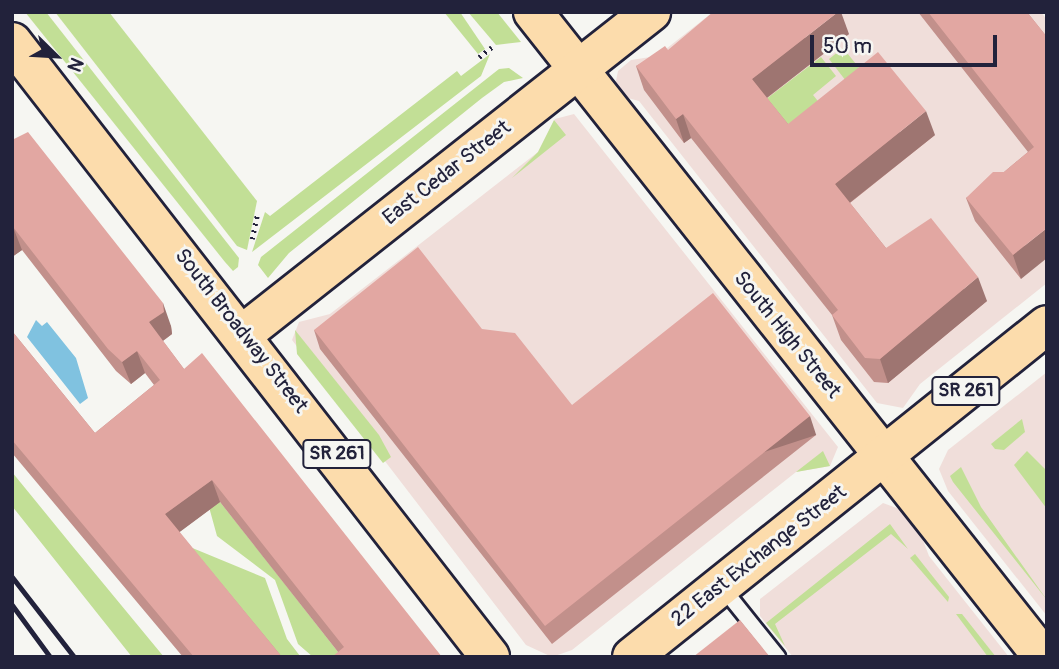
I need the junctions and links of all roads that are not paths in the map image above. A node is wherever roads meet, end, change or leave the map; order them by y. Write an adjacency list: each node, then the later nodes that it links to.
1 (533, 12): 4 (main road, South High Street)
2 (651, 12): 4 (main road, East Cedar Street)
3 (12, 42): 6 (main road, South Broadway Street)
4 (577, 70): 6 (main road, East Cedar Street); 7 (main road, South High Street)
5 (1047, 326): 7 (main road, SR 261)
6 (243, 334): 10 (main road, South Broadway Street / SR 261)
7 (885, 455): 8 (main road, 22 East Exchange Street); 9 (main road, South High Street)
8 (721, 586): 11 (main road, 22 East Exchange Street); 12 (lane)
9 (1038, 651)
10 (490, 657)
11 (632, 657)
12 (778, 657)

